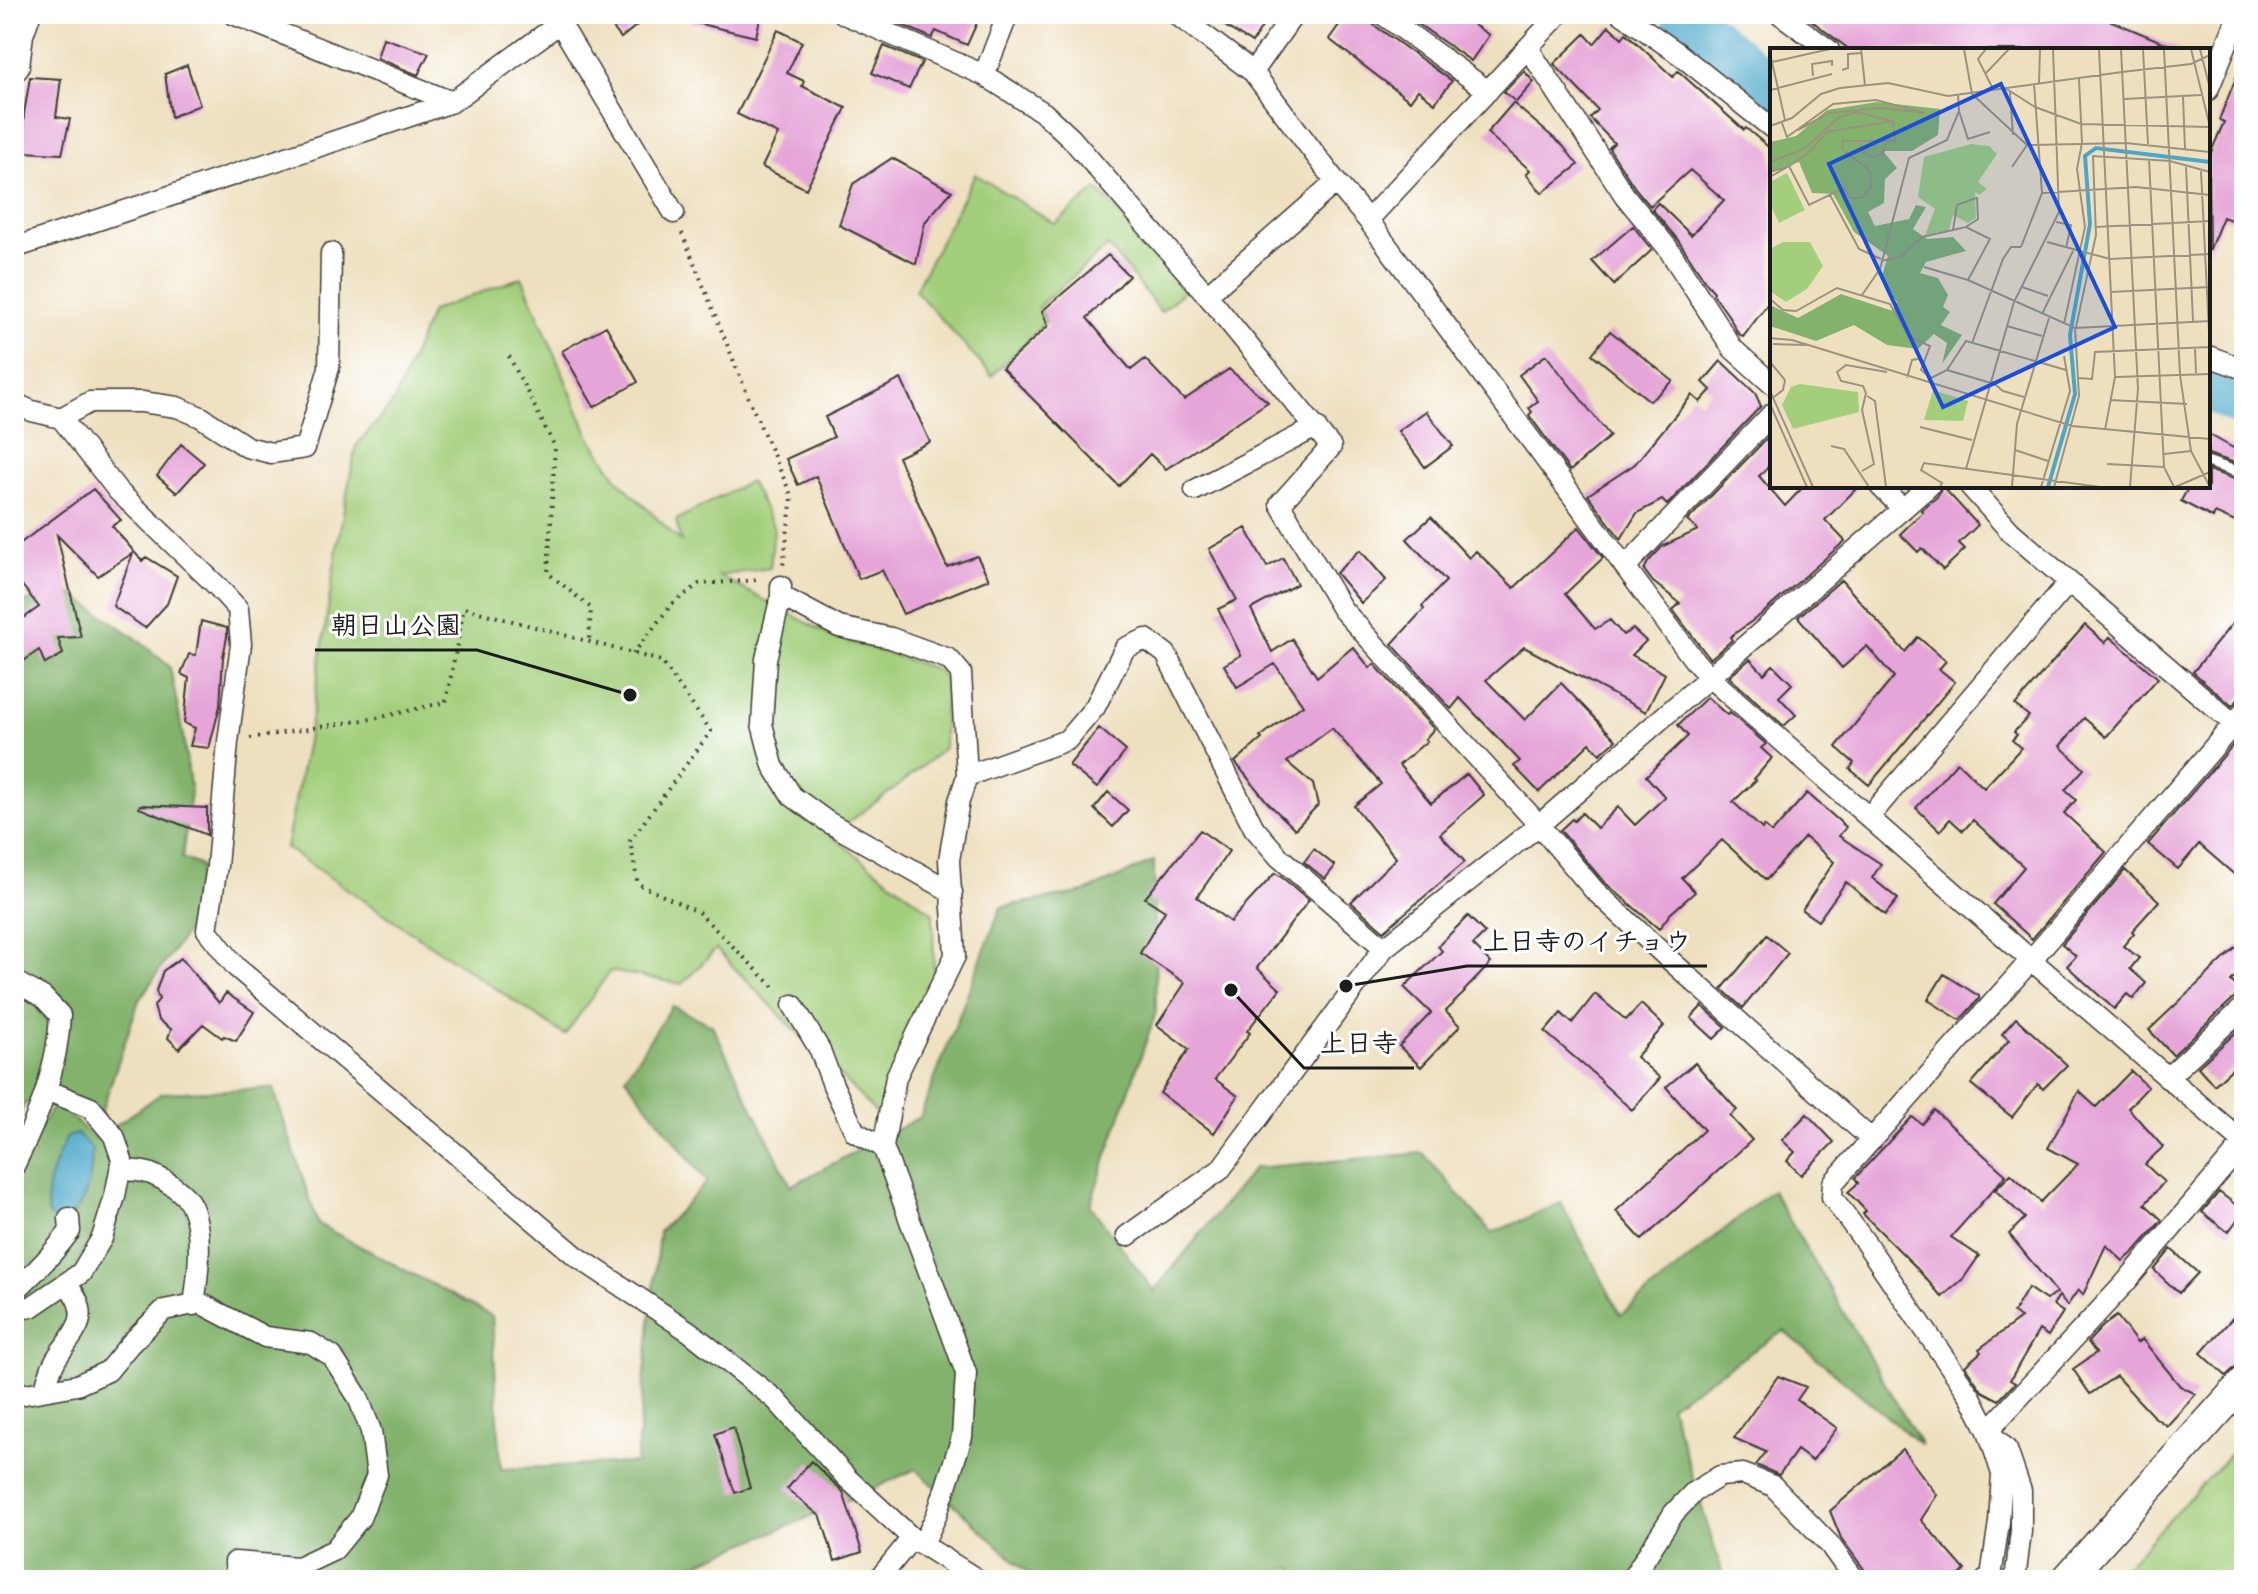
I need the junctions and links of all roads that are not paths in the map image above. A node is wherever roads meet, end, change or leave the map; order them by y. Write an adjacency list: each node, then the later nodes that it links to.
1 (25, 14): 15 (street)
2 (233, 14): 20 (street)
3 (844, 14): 17 (street)
4 (1008, 14): 17 (street)
5 (1176, 14): 16 (street)
6 (1294, 14): 16 (street)
7 (1382, 14): 19 (street)
8 (1559, 14): 13 (street)
9 (1622, 14): 21 (street)
10 (1780, 14): 14 (street)
11 (2239, 14): 18 (street)
12 (562, 18): 20 (street); 23 (street)
13 (1528, 48): 19 (street); 30 (street)
14 (1826, 48)
15 (14, 66)
16 (1253, 72): 22 (street)
17 (984, 75): 27 (street)
18 (2210, 85)
19 (1488, 91): 24 (street)
20 (452, 102): 25 (street)
21 (1770, 126)
22 (1336, 182): 24 (street); 27 (street)
23 (674, 213)
24 (1368, 220): 42 (street)
25 (14, 248)
26 (331, 253): 33 (street)
27 (1207, 295): 34 (street)
28 (2210, 357): 29 (street)
29 (2244, 369)
30 (1770, 382)
31 (14, 403): 33 (street)
32 (1770, 416): 42 (street)
33 (61, 418): 72 (street)
34 (1316, 427): 40 (street); 48 (street)
35 (2210, 463): 36 (lane)
36 (2244, 474)
37 (1882, 488): 41 (street)
38 (1927, 488): 41 (street)
39 (1972, 488): 43 (street)
40 (1195, 490)
41 (1903, 509): 44 (street)
42 (1625, 567): 44 (street)
43 (2069, 582): 45 (street); 47 (street)
44 (1708, 676): 47 (street); 48 (street)
45 (2241, 723): 51 (street)
46 (967, 776): 49 (street); 49 (street); 50 (street)
47 (1869, 817): 51 (street)
48 (1539, 825): 50 (street); 58 (street)
49 (952, 892): 59 (street)
50 (1384, 948): 63 (street)
51 (2031, 960): 55 (street); 58 (street)
52 (14, 981): 56 (street)
53 (793, 1005): 59 (street)
54 (2244, 1007): 55 (street)
55 (2167, 1078): 57 (street)
56 (46, 1090): 60 (street); 61 (street)
57 (2240, 1135): 71 (street)
58 (1872, 1140): 71 (street)
59 (883, 1147): 72 (street)
60 (14, 1166)
61 (120, 1170): 64 (street); 66 (street)
62 (69, 1218): 65 (street)
63 (1127, 1236)
64 (67, 1284): 67 (street); 69 (street)
65 (14, 1286)
66 (194, 1305): 69 (street); 73 (street)
67 (14, 1310)
68 (2244, 1382): 80 (street)
69 (45, 1390): 70 (street)
70 (14, 1396)
71 (1988, 1431): 78 (street); 79 (street)
72 (918, 1541): 74 (street); 75 (street)
73 (236, 1580)
74 (878, 1580)
75 (978, 1580)
76 (1631, 1580): 77 (street)
77 (1855, 1580)
78 (1986, 1580)
79 (2015, 1580)
80 (2066, 1580)

